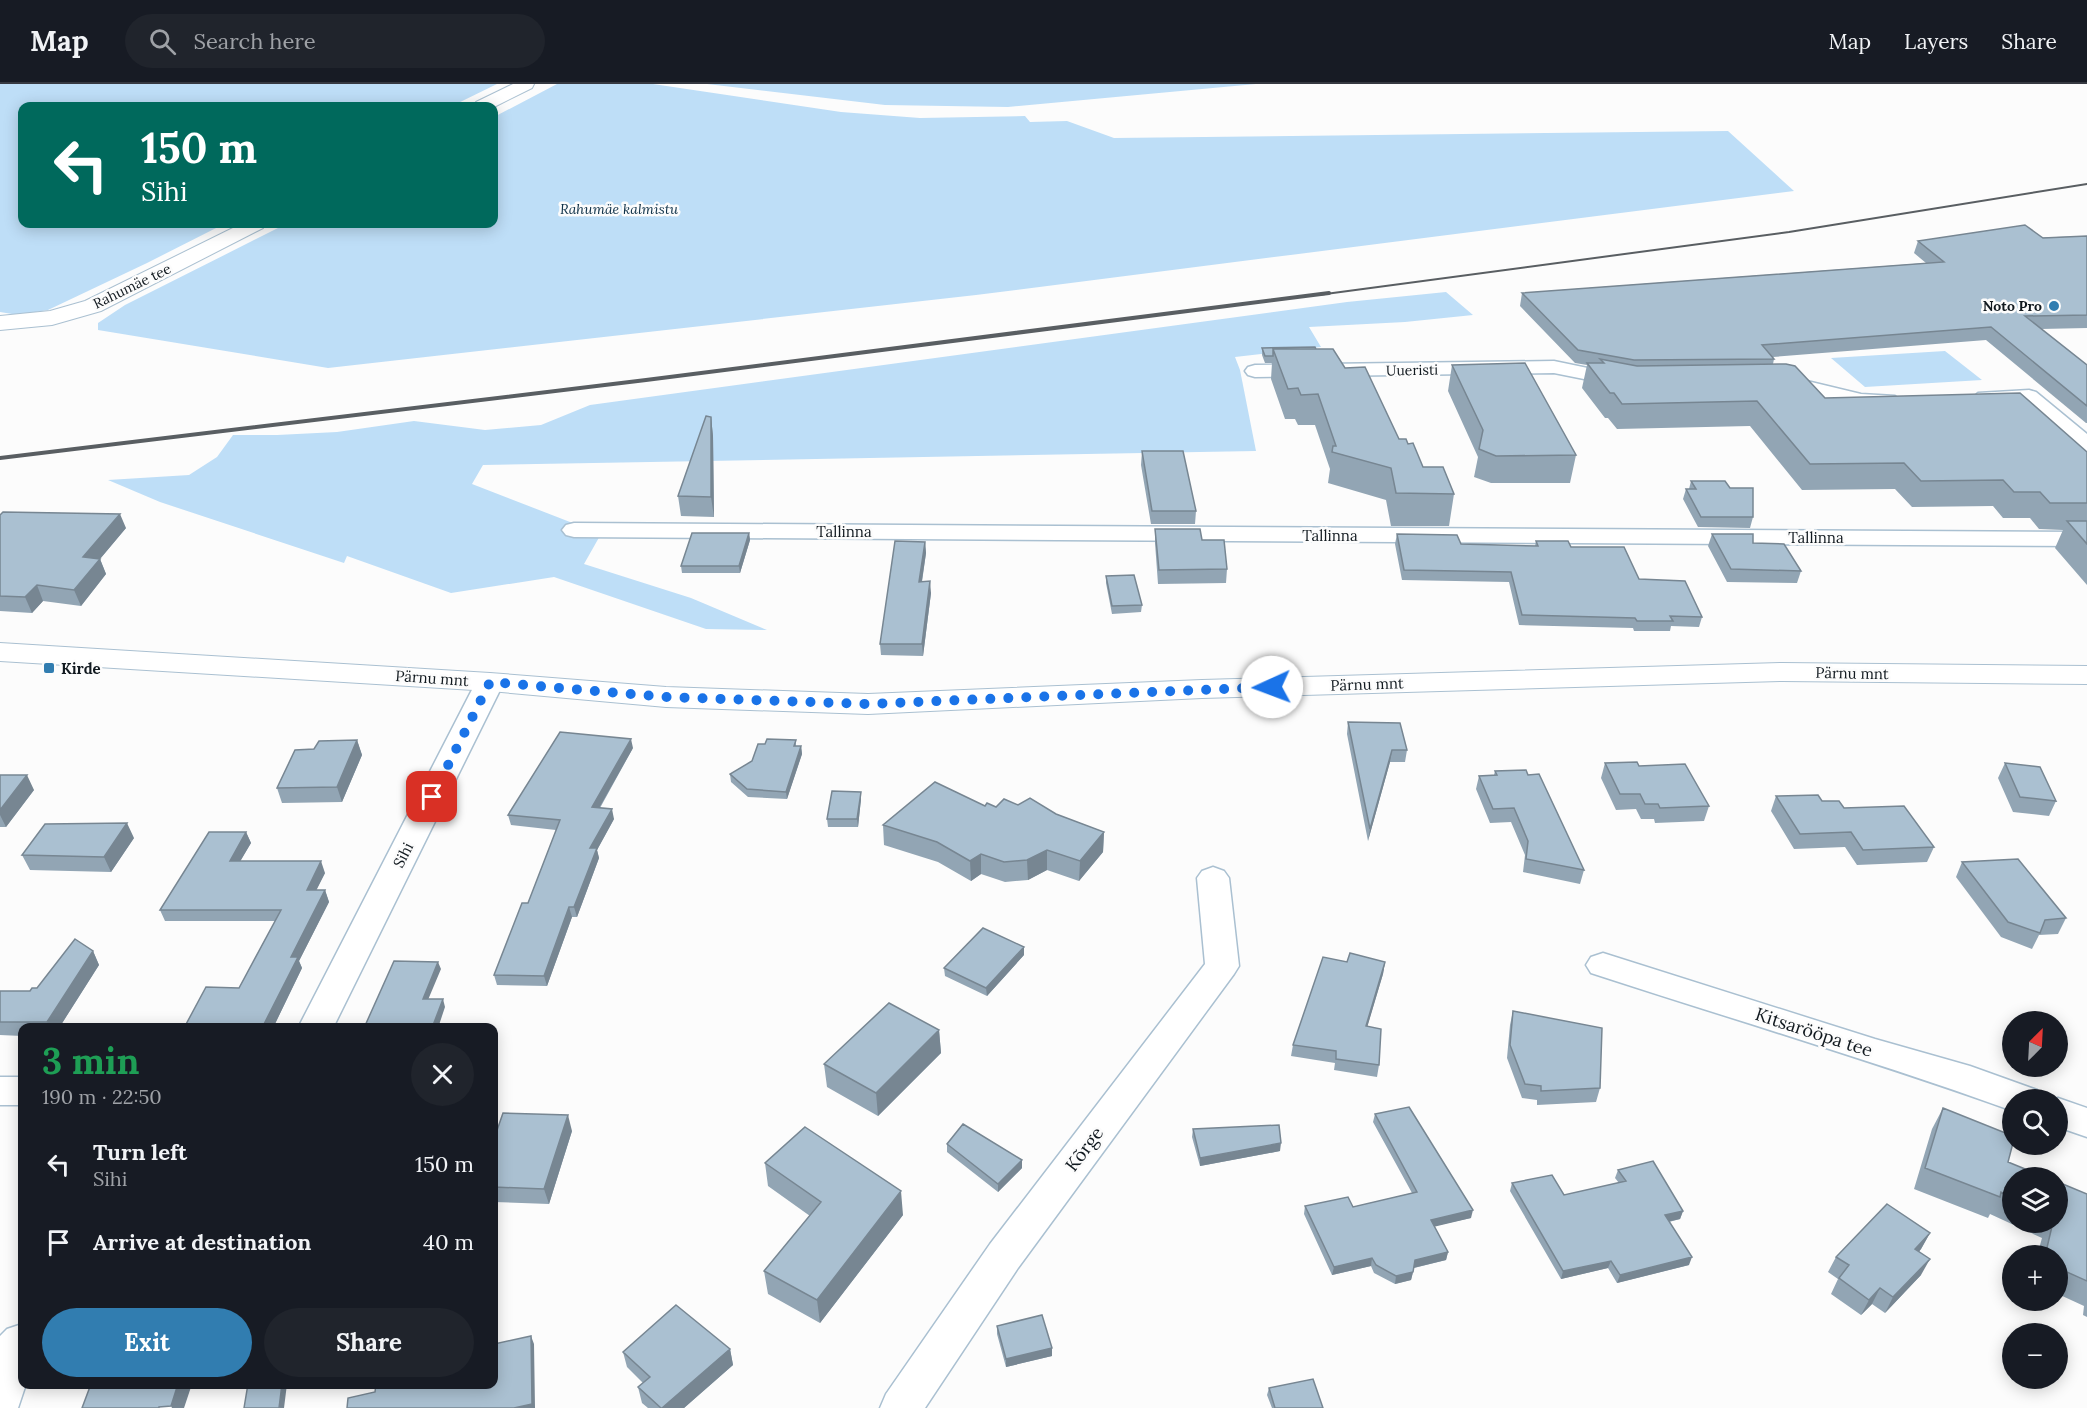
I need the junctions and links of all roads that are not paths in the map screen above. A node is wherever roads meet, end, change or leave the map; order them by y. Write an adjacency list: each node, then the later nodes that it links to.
1 (526, 84): 2 (main road)
2 (490, 102)
3 (248, 228): 4 (main road, Rahumäe tee)
4 (0, 323)
5 (1255, 371): 7 (street, Uueristi)
6 (1756, 380): 9 (street)
7 (1643, 382)
8 (1962, 398): 10 (street)
9 (1906, 399)
10 (2087, 445)
11 (574, 530): 12 (street, Tallinna)
12 (2087, 538)
13 (0, 652): 15 (main road, Pärnu mnt)
14 (2087, 675): 15 (main road, Pärnu mnt)
15 (490, 682): 18 (street, Sihi)
16 (1213, 878): 26 (street, Kõrge)
17 (1603, 965): 21 (street, Kitsarööpa tee)
18 (318, 1023)
19 (0, 1091): 20 (street)
20 (18, 1091)
21 (2002, 1092)
22 (2068, 1116): 23 (street)
23 (2087, 1123)
24 (18, 1345): 25 (street)
25 (0, 1400)
26 (901, 1408)

